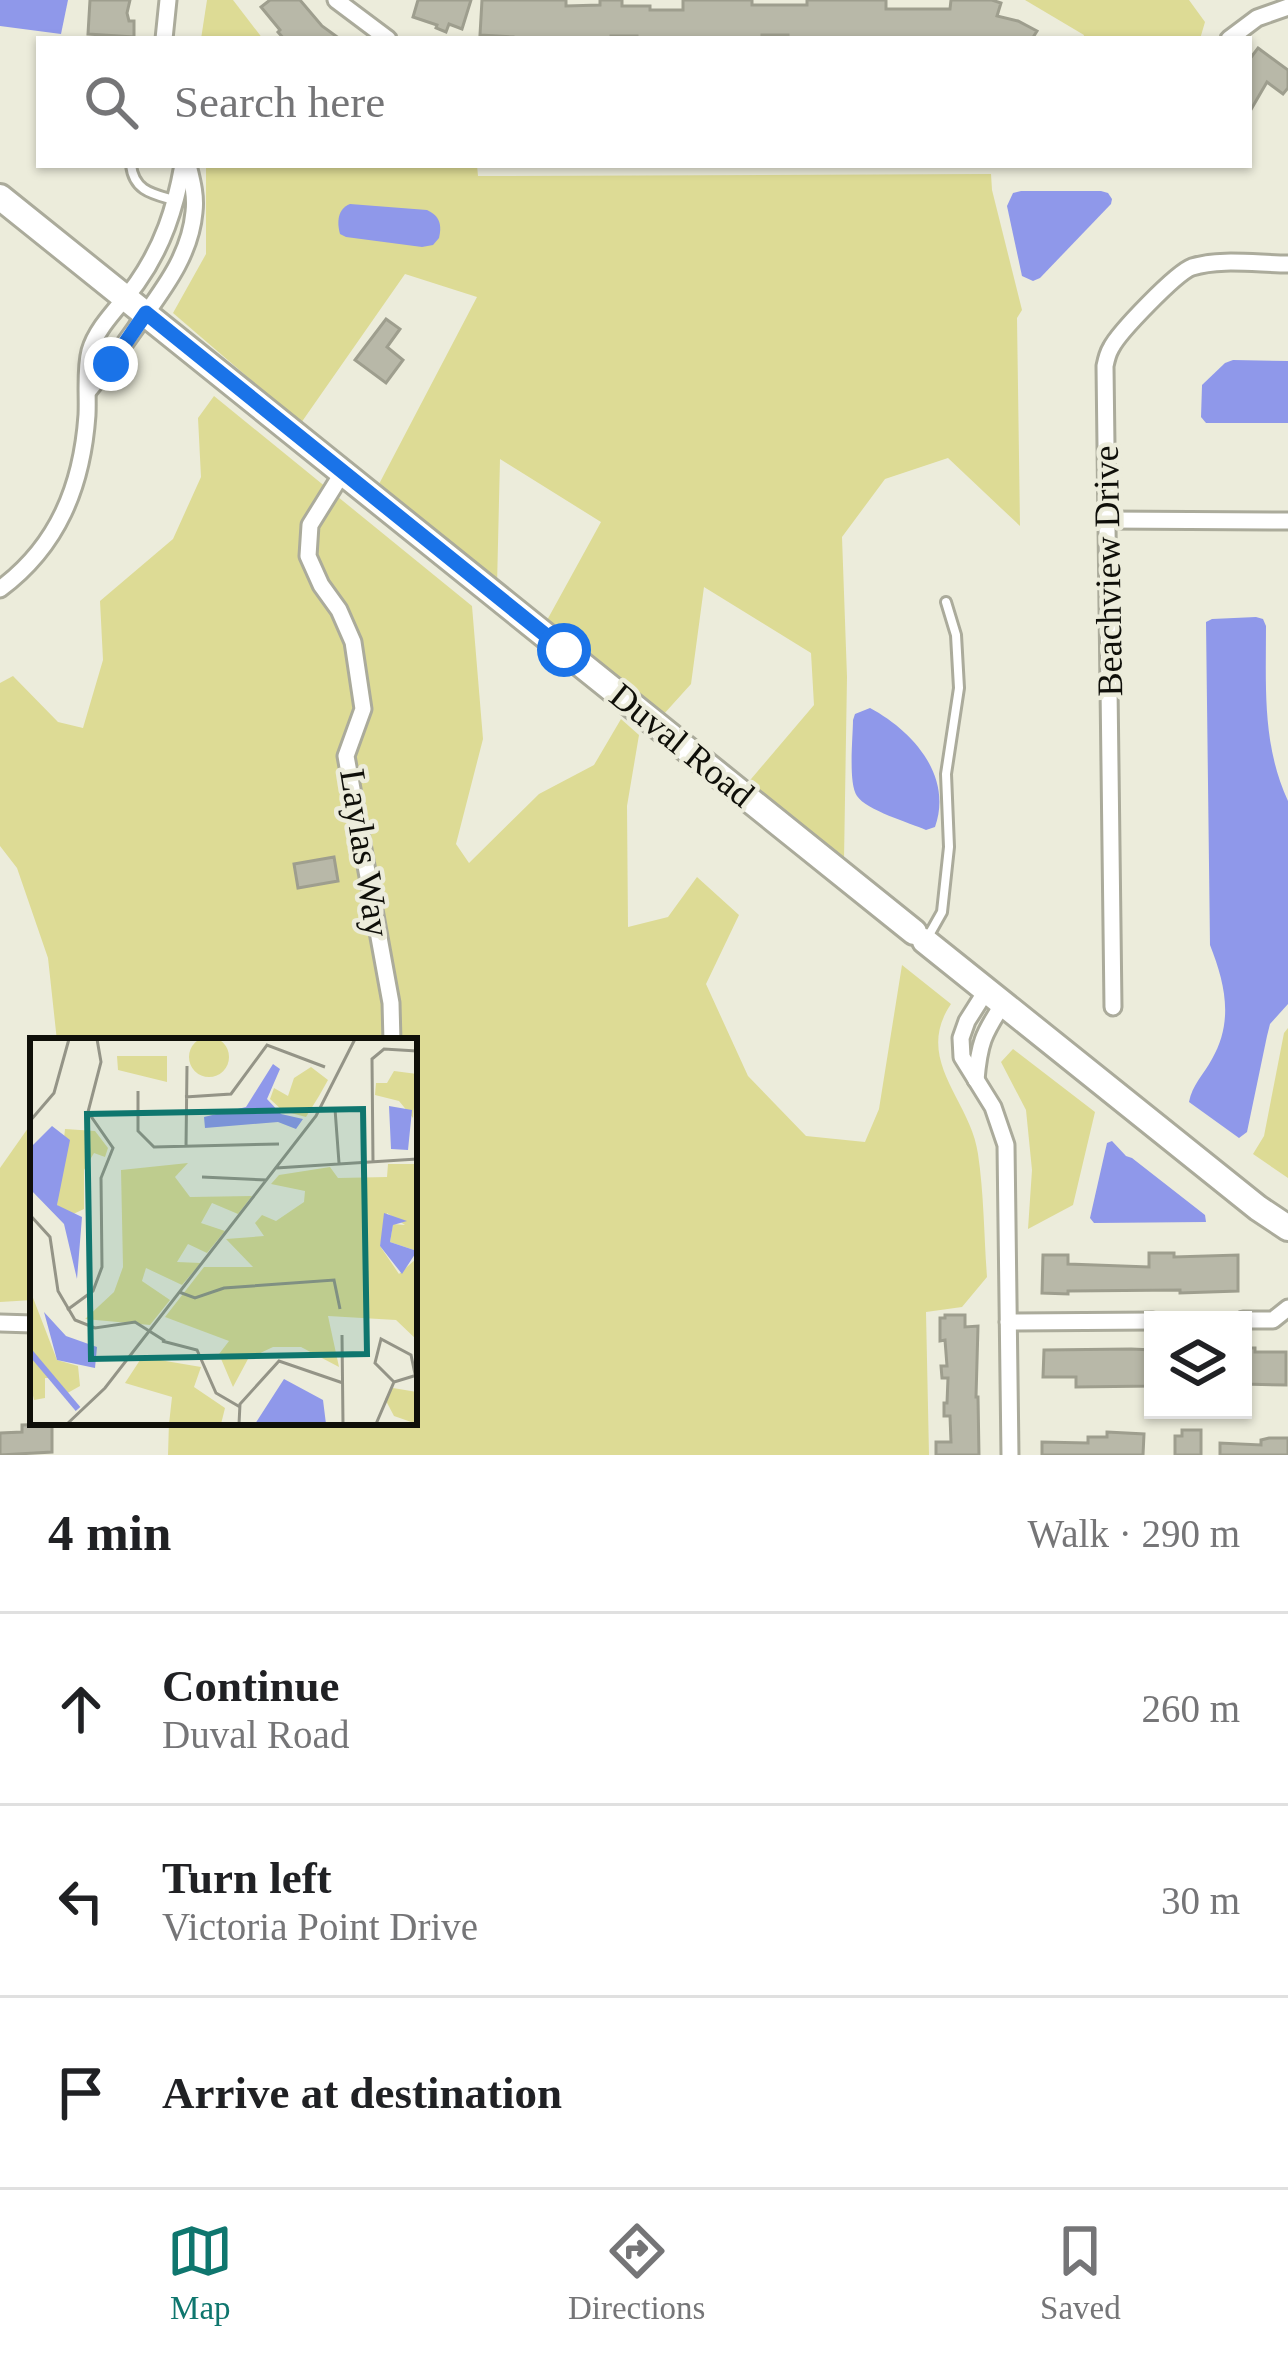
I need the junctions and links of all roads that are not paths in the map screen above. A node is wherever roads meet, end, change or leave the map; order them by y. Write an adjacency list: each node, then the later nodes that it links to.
1 (168, 0): 4 (street)
2 (336, 0): 5 (street)
3 (1288, 7): 6 (street)
4 (164, 36)
5 (384, 36)
6 (1232, 36)
7 (131, 168): 11 (lane)
8 (185, 168): 11 (street)
9 (187, 168): 13 (street)
10 (0, 197): 13 (main road, Duval Road)
11 (177, 200): 13 (street)
12 (1288, 264): 16 (street, Beachview Drive)
13 (136, 305): 14 (street); 14 (street); 15 (main road, Duval Road)
14 (88, 390): 18 (street)
15 (343, 472): 20 (main road, Duval Road); 23 (street, Laylas Way)
16 (1107, 520): 17 (street); 22 (street, Beachview Drive)
17 (1288, 521)
18 (0, 589)
19 (946, 602): 20 (lane)
20 (920, 937): 21 (main road, Duval Road)
21 (995, 997): 24 (main road, Duval Road); 28 (street)
22 (1113, 1007)
23 (392, 1038)
24 (1288, 1228)
25 (1288, 1308): 26 (street)
26 (1252, 1320)
27 (1144, 1321): 28 (street)
28 (1008, 1322): 29 (street)
29 (1010, 1455)

